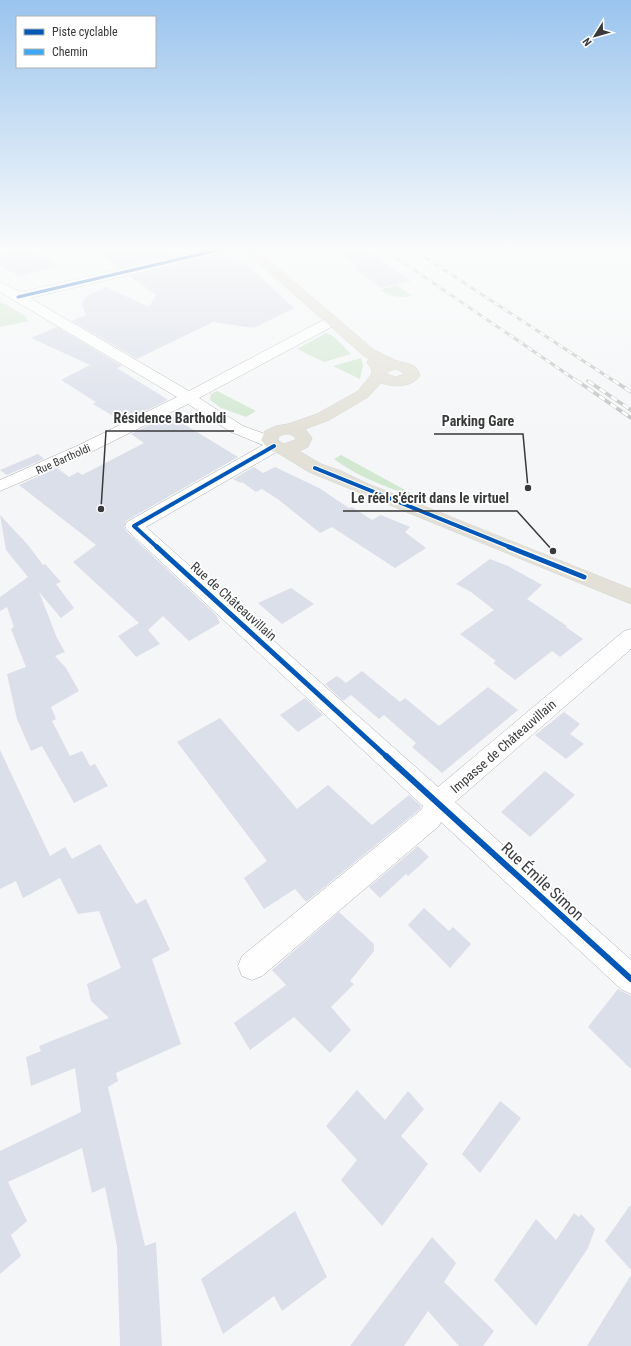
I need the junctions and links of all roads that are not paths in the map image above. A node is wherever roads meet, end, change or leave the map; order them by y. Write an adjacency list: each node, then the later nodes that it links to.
1 (41, 311): 9 (street)
2 (320, 311): 3 (main road)
3 (332, 321): 4 (main road); 9 (street, Rue Bartholdi)
4 (369, 353): 5 (main road); 6 (main road)
5 (394, 364): 6 (main road); 7 (main road)
6 (379, 373): 7 (main road); 8 (main road)
7 (395, 382): 8 (main road)
8 (366, 391): 10 (main road)
9 (189, 398): 10 (street); 11 (street, Rue Bartholdi)
10 (287, 439): 12 (main road); 14 (street, Rue de Châteauvillain)
11 (0, 486)
12 (631, 597)
13 (631, 637): 14 (street, Impasse de Châteauvillain)
14 (438, 802): 15 (street, Impasse de Châteauvillain); 16 (street, Rue Émile Simon)
15 (252, 966)
16 (630, 977)

